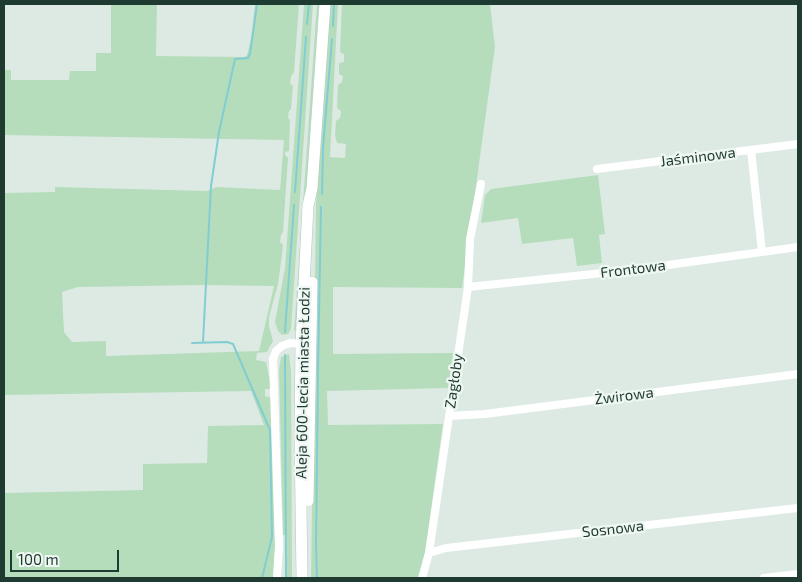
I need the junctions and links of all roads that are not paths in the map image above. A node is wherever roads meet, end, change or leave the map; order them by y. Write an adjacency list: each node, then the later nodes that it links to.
1 (325, 4): 9 (main road, Aleja 600-lecia miasta Łodzi)
2 (798, 144): 3 (street, Jaśminowa)
3 (751, 150): 4 (street, Jaśminowa); 7 (street)
4 (597, 170)
5 (481, 184): 8 (street, Zagłoby)
6 (798, 247): 7 (street, Frontowa)
7 (762, 252): 8 (street, Frontowa)
8 (468, 287): 11 (street, Zagłoby)
9 (306, 344): 15 (street); 16 (main road, Aleja 600-lecia miasta Łodzi); 17 (main road, Aleja 600-lecia miasta Łodzi)
10 (798, 374): 11 (street, Żwirowa)
11 (449, 416): 13 (street, Zagłoby)
12 (798, 508): 13 (street, Sosnowa)
13 (429, 553): 18 (street, Zagłoby)
14 (798, 574): 19 (street)
15 (277, 578)
16 (302, 578)
17 (308, 578)
18 (422, 578)
19 (764, 578)

